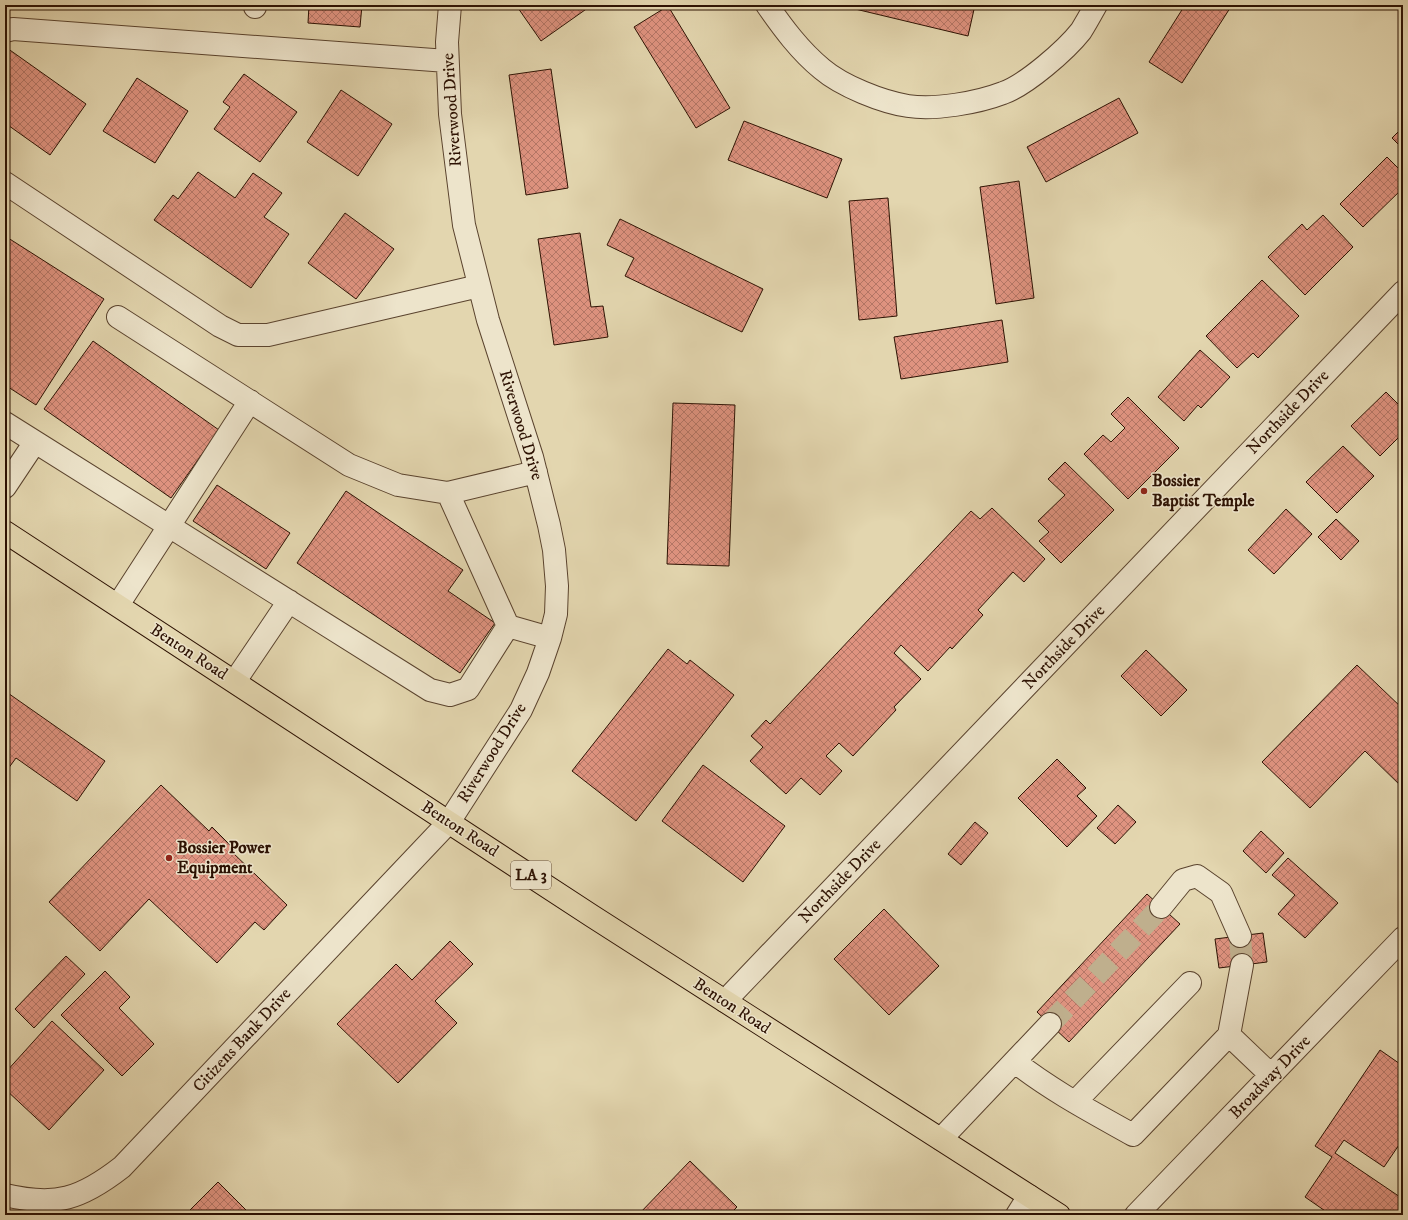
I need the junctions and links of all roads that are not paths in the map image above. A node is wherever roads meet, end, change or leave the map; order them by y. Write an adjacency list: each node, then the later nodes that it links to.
1 (450, 5): 5 (street, Riverwood Drive)
2 (767, 5): 3 (street)
3 (1096, 5)
4 (5, 32): 5 (street)
5 (447, 61): 7 (street, Riverwood Drive)
6 (5, 184): 7 (street)
7 (479, 286): 13 (street, Riverwood Drive)
8 (1403, 292): 29 (street, Northside Drive)
9 (118, 317): 10 (street)
10 (250, 401): 15 (street); 16 (street)
11 (5, 423): 12 (street)
12 (35, 442): 14 (street); 16 (street)
13 (536, 472): 15 (street); 21 (street, Riverwood Drive)
14 (5, 487)
15 (448, 494): 20 (street)
16 (169, 526): 18 (street); 19 (street)
17 (5, 532): 19 (main road, Benton Road / LA 3)
18 (289, 601): 20 (street); 22 (street)
19 (118, 605): 22 (main road, Benton Road / LA 3)
20 (508, 626): 21 (street)
21 (550, 638): 23 (street, Riverwood Drive)
22 (234, 681): 23 (main road, Benton Road / LA 3)
23 (449, 822): 29 (main road, Benton Road / LA 3); 36 (street, Citizens Bank Drive)
24 (1161, 907): 25 (street)
25 (1240, 936)
26 (1403, 938): 33 (street, Broadway Drive)
27 (1242, 965): 31 (street)
28 (1190, 983): 34 (street)
29 (725, 1001): 35 (main road, Benton Road / LA 3)
30 (1050, 1024): 32 (street)
31 (1229, 1035): 33 (street); 34 (street)
32 (1014, 1062): 34 (street); 35 (street)
33 (1271, 1075): 40 (street, Broadway Drive)
34 (1075, 1102)
35 (941, 1139): 37 (main road, Benton Road / LA 3)
36 (5, 1195)
37 (1029, 1196): 38 (street); 39 (main road, Benton Road / LA 3)
38 (1017, 1215)
39 (1059, 1215)
40 (1136, 1215)

